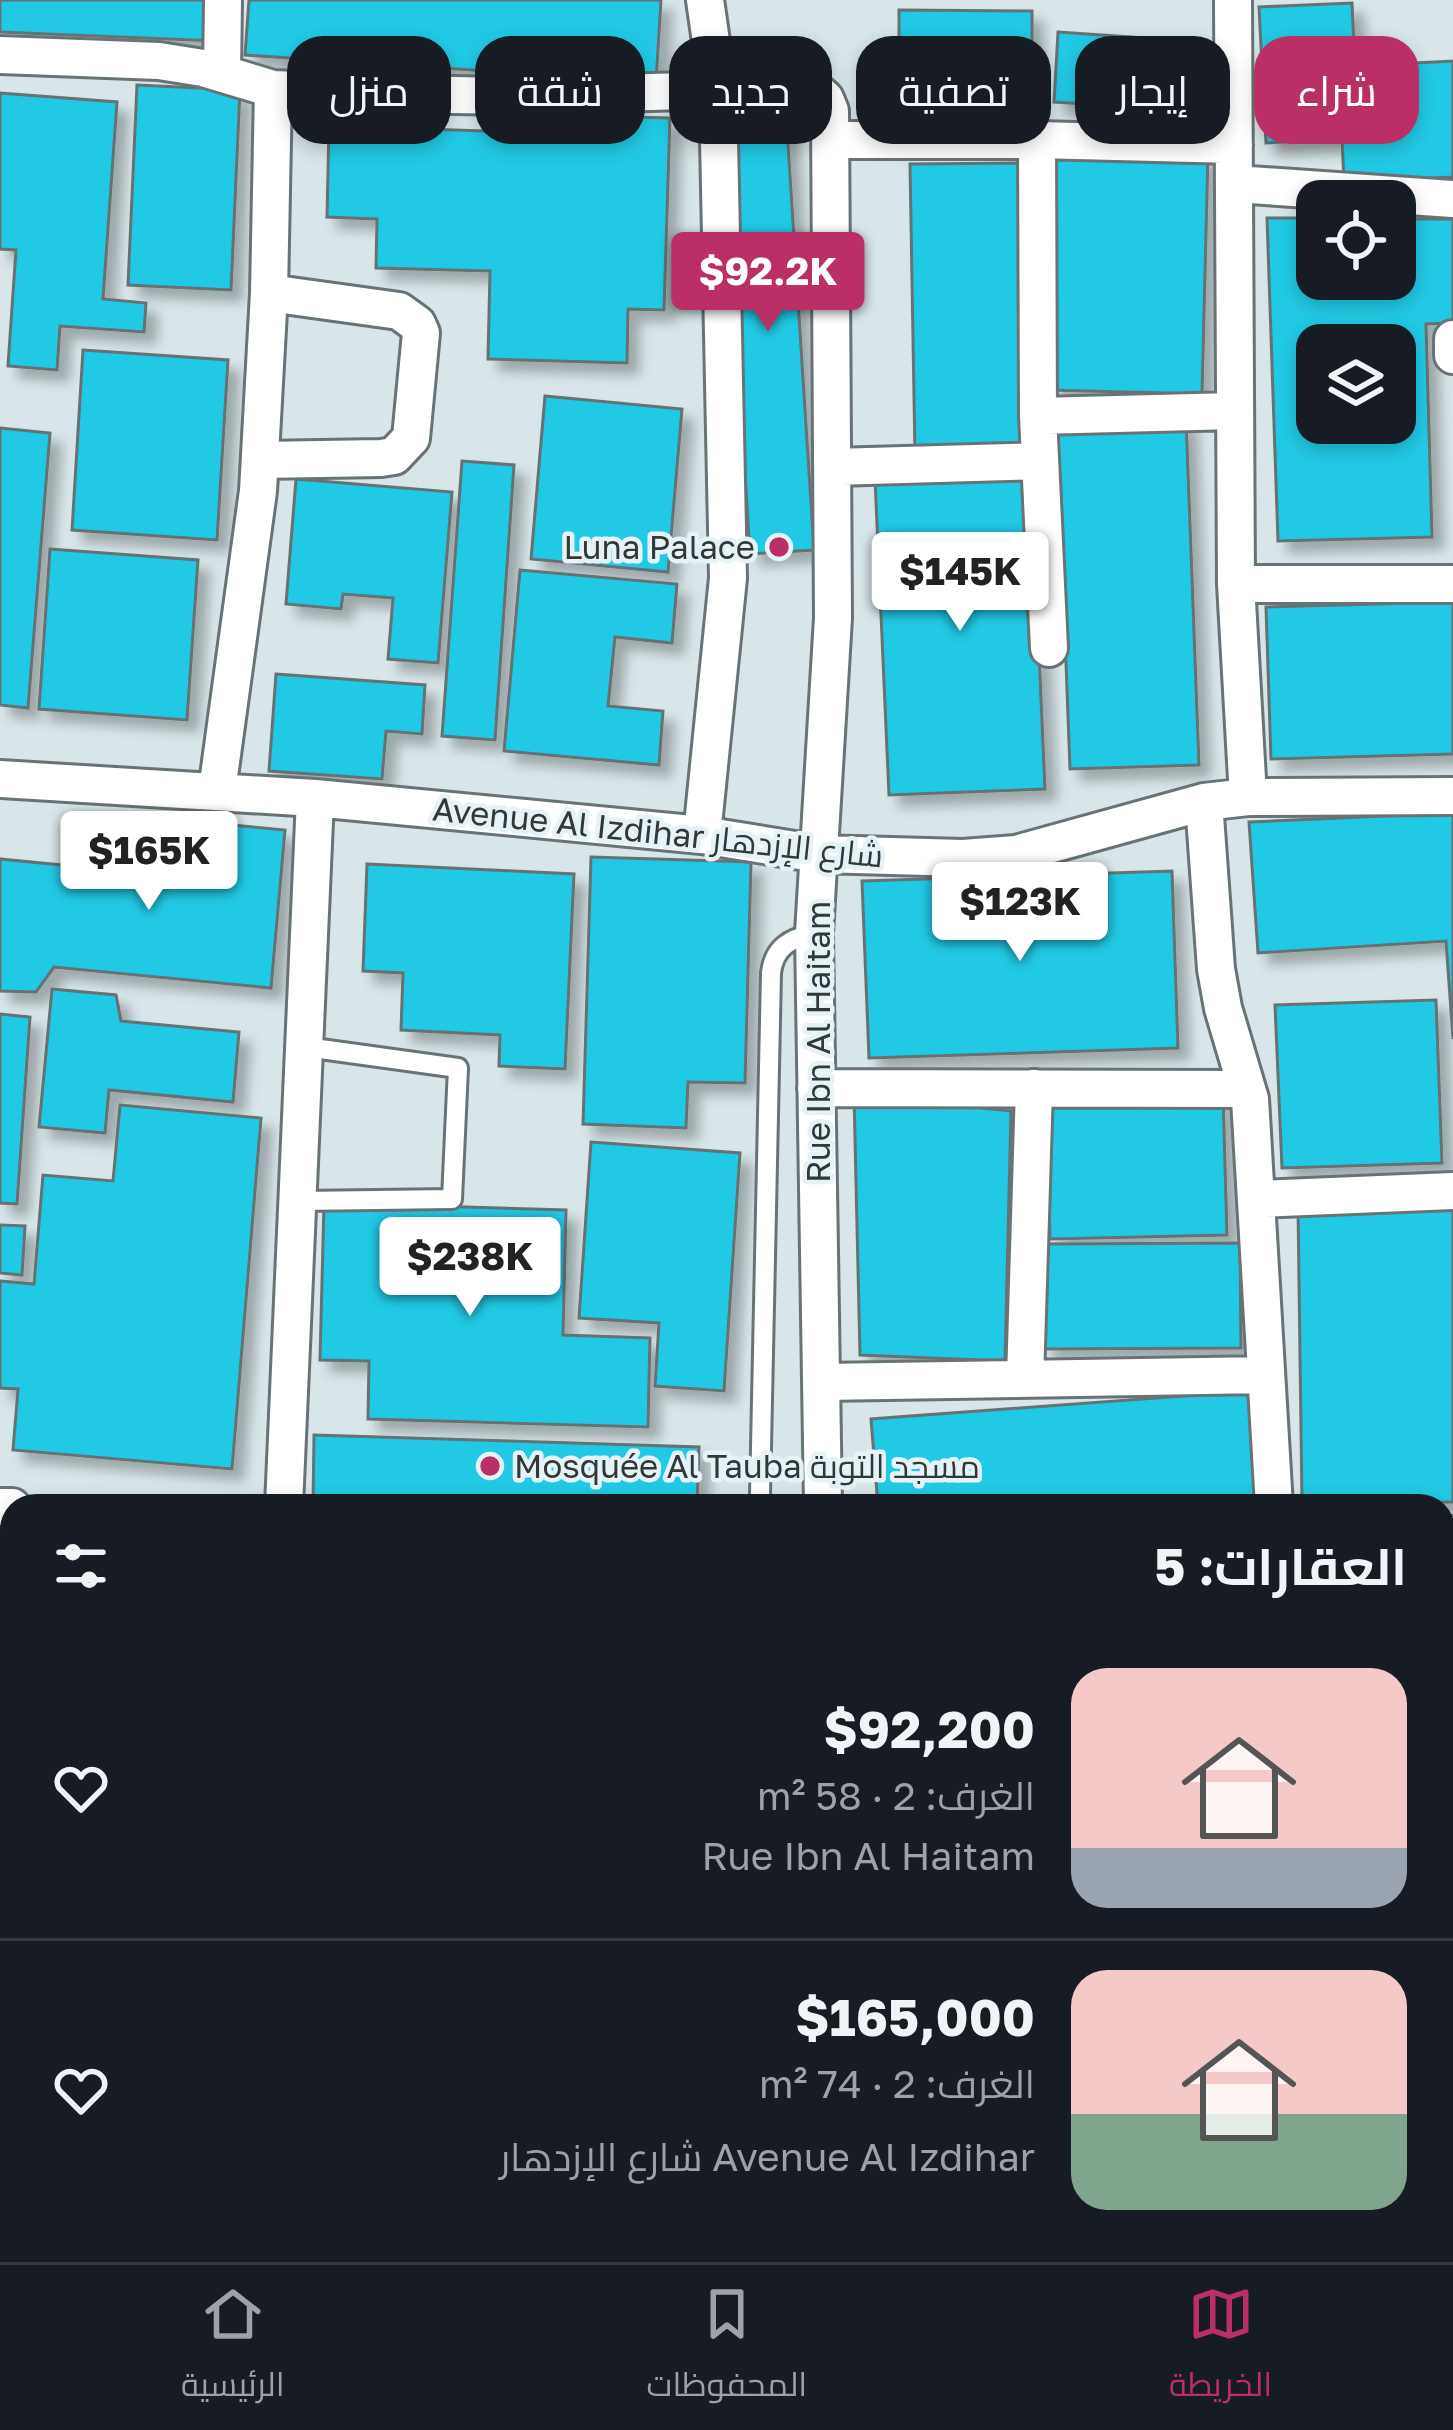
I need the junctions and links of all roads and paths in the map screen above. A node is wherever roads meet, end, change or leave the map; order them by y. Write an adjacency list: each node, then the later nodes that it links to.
1 (223, 0): 6 (street)
2 (705, 0): 4 (street)
3 (1233, 0): 13 (street)
4 (710, 36)
5 (0, 55): 6 (street)
6 (222, 73): 7 (street)
7 (273, 89): 8 (street); 16 (street)
8 (669, 91)
9 (1051, 140): 13 (street)
10 (719, 144): 33 (street)
11 (831, 144): 23 (street, Rue Ibn Al Haitam)
12 (1037, 144): 20 (street)
13 (1234, 145): 14 (street)
14 (1235, 184): 15 (street); 19 (street)
15 (1453, 199)
16 (269, 293): 21 (street); 21 (street)
17 (1453, 339): 18 (street)
18 (1453, 355)
19 (1235, 411): 20 (street); 24 (street)
20 (1038, 416): 22 (street)
21 (260, 460): 28 (street)
22 (1040, 461): 23 (street); 26 (street)
23 (833, 467): 34 (street, Rue Ibn Al Haitam)
24 (1236, 584): 25 (street); 29 (street)
25 (1453, 584)
26 (1048, 648)
27 (0, 779): 28 (street, Avenue Al Izdihar شارع الإزدهار)
28 (217, 791): 31 (street, Avenue Al Izdihar شارع الإزدهار)
29 (1248, 796): 30 (street, Avenue Al Izdihar شارع الإزدهار); 32 (street, Avenue Al Izdihar شارع الإزدهار)
30 (1453, 796)
31 (315, 798): 33 (street, Avenue Al Izdihar شارع الإزدهار); 36 (street)
32 (1204, 802): 34 (street, Avenue Al Izdihar شارع الإزدهار); 39 (street)
33 (702, 835): 34 (street, Avenue Al Izdihar شارع الإزدهار)
34 (819, 854): 35 (street, Rue Ibn Al Haitam)
35 (814, 933): 37 (street, Rue Ibn Al Haitam); 47 (lane)
36 (306, 1047): 42 (street); 42 (lane)
37 (816, 1088): 38 (street); 45 (street, Rue Ibn Al Haitam)
38 (1034, 1088): 39 (street); 44 (street)
39 (1247, 1088): 41 (street)
40 (1453, 1191): 41 (street)
41 (1256, 1199): 43 (street)
42 (300, 1201): 46 (street)
43 (1266, 1375): 44 (street); 49 (street)
44 (1025, 1379): 45 (street)
45 (822, 1382): 48 (street, Rue Ibn Al Haitam)
46 (285, 1494)
47 (760, 1494)
48 (823, 1494)
49 (1273, 1494)

